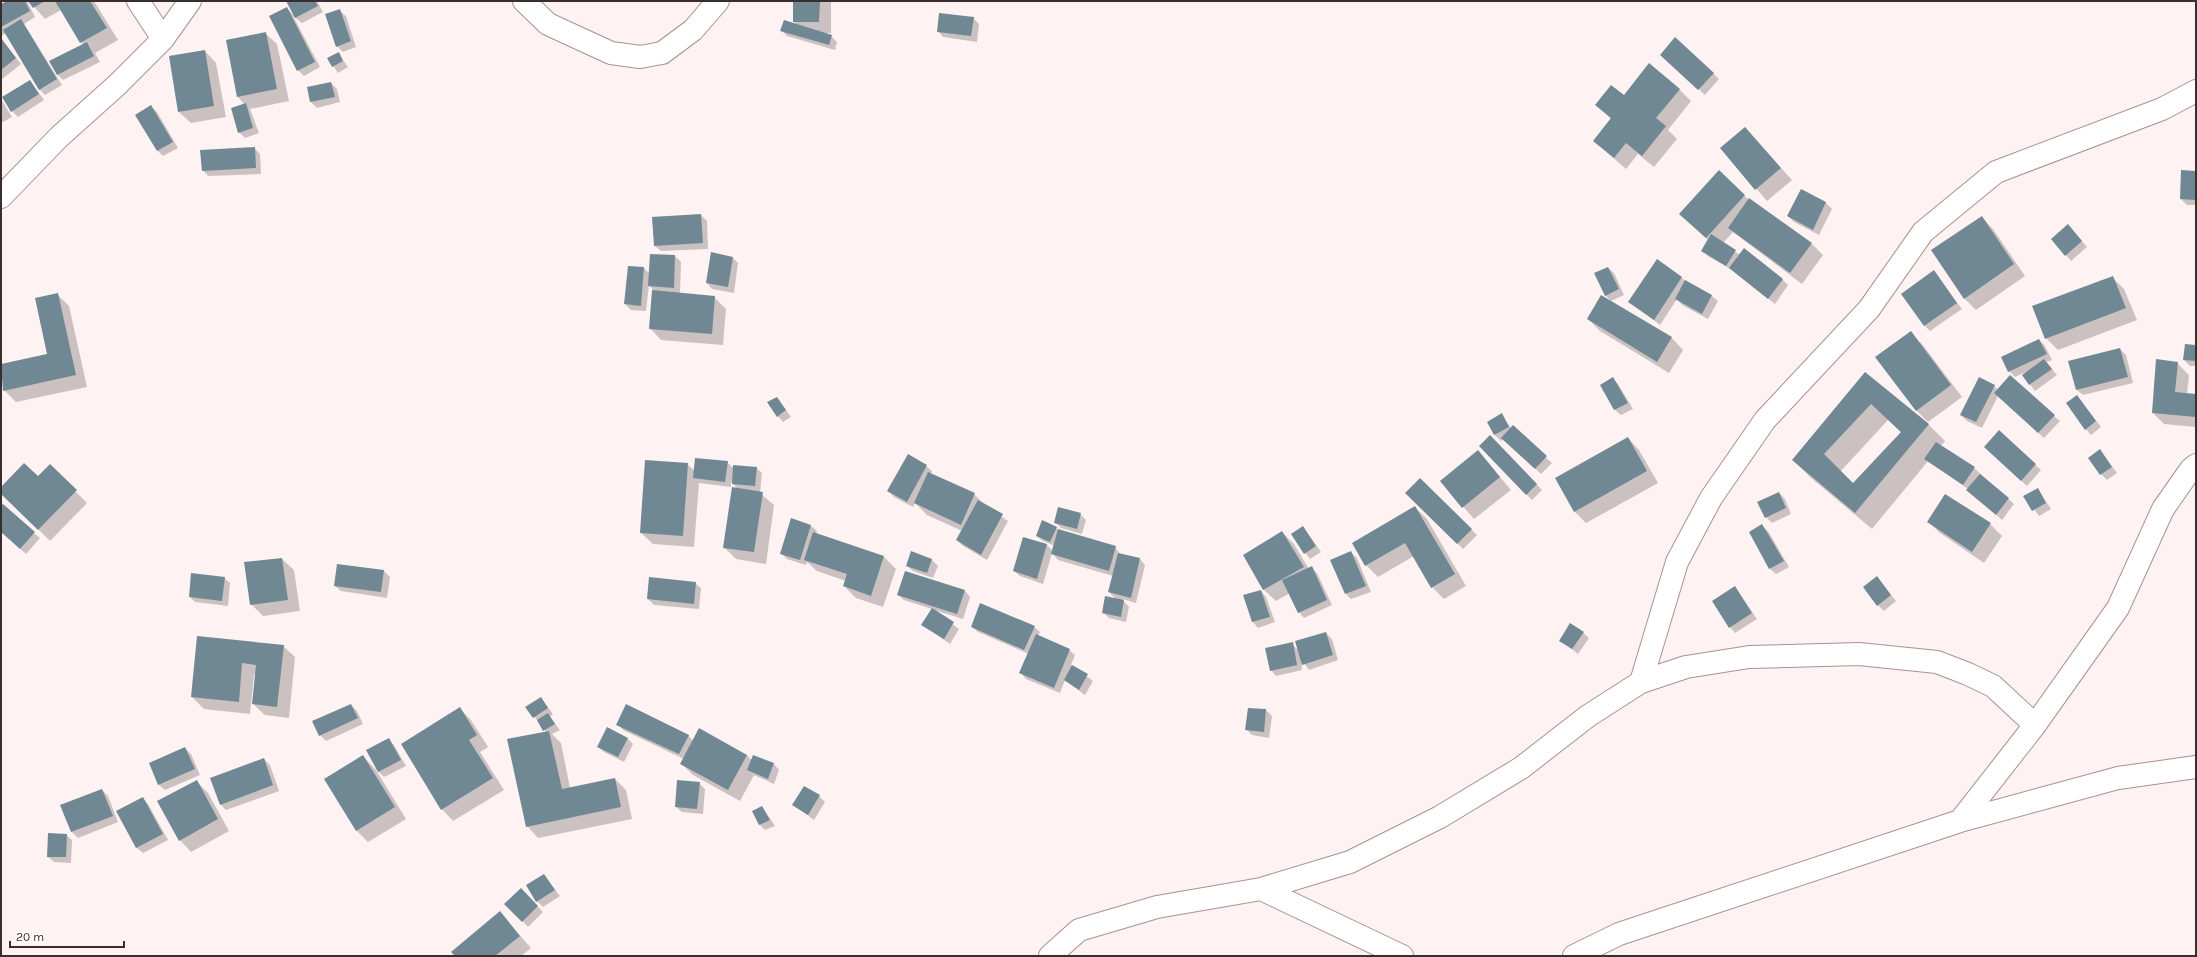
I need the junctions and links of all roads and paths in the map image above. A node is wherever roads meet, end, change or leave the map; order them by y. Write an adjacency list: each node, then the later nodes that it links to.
1 (138, 1): 5 (street)
2 (190, 1): 5 (street)
3 (524, 1): 4 (street)
4 (718, 1)
5 (163, 39): 7 (street)
6 (2196, 91): 9 (street)
7 (1, 197)
8 (2196, 465): 10 (street)
9 (1641, 682): 10 (street); 13 (street)
10 (2035, 725): 12 (street)
11 (2196, 767): 12 (street)
12 (1960, 821): 16 (street)
13 (1261, 889): 14 (street); 15 (street)
14 (1050, 956)
15 (1402, 956)
16 (1574, 956)

